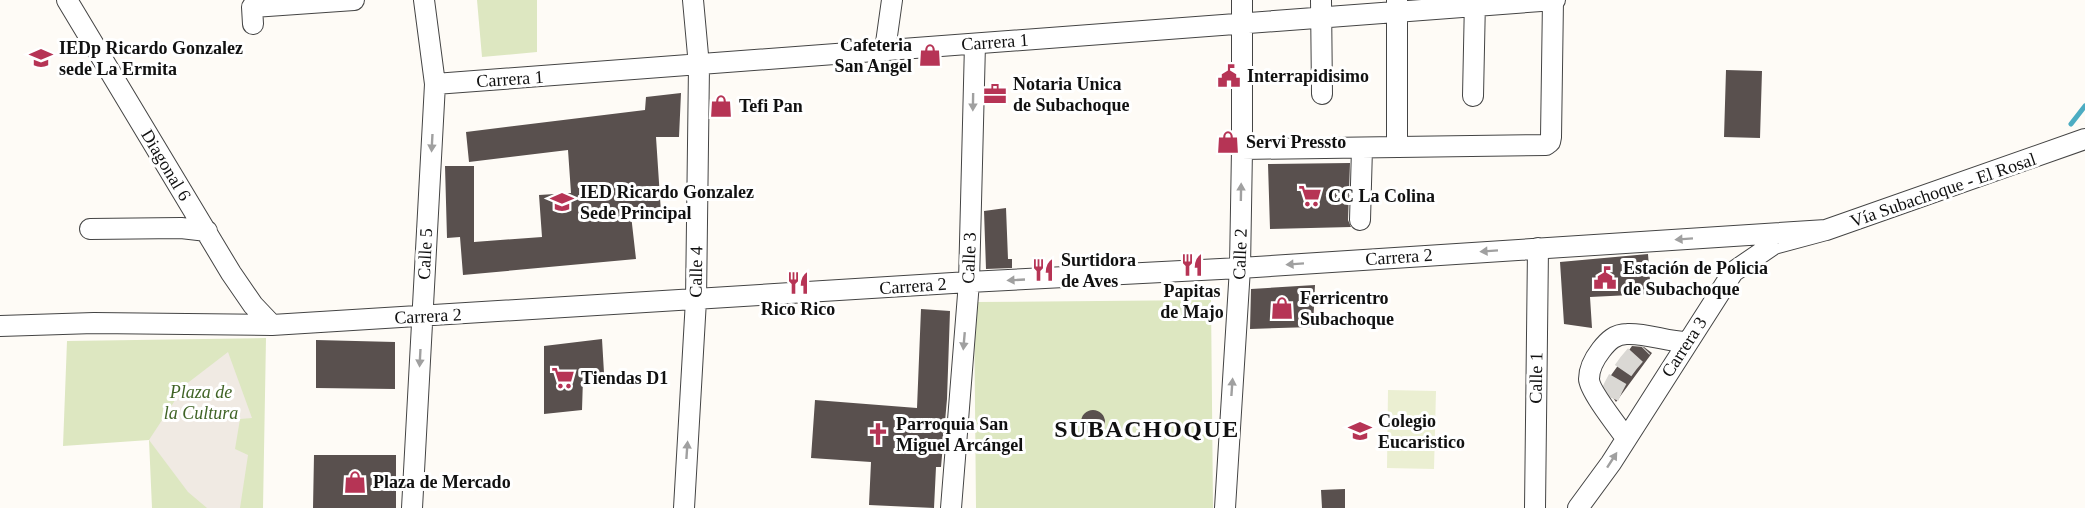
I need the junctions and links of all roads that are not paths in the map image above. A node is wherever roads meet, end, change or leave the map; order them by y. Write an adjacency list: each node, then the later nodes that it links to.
1 (67, 0): 26 (street, Diagonal 6)
2 (354, 0): 11 (street)
3 (424, 0): 16 (street, Calle 5)
4 (693, 0): 15 (street, Calle 4)
5 (892, 0): 14 (street)
6 (1242, 0): 12 (street, Calle 2)
7 (1554, 0): 8 (street, Carrera 1); 20 (street)
8 (1475, 3): 9 (street, Carrera 1); 18 (street)
9 (1397, 6): 10 (street, Carrera 1); 20 (street)
10 (1320, 9): 12 (street, Carrera 1); 17 (street)
11 (253, 24)
12 (1241, 24): 13 (street, Carrera 1); 22 (street, Calle 2)
13 (975, 44): 14 (street, Carrera 1); 31 (street, Calle 3, one-way to 31)
14 (885, 50): 15 (street, Carrera 1)
15 (699, 66): 16 (street, Carrera 1); 32 (street, Calle 4)
16 (435, 84): 33 (street, Calle 5, one-way to 33)
17 (1322, 94)
18 (1473, 96)
19 (2085, 139): 25 (street, Vía Subachoque - El Rosal)
20 (1397, 147): 21 (street)
21 (1362, 148): 22 (street); 23 (street)
22 (1242, 149): 29 (street, Calle 2, one-way to 22)
23 (1360, 220)
24 (90, 229): 26 (street)
25 (1826, 230): 27 (street, Carrera 2); 30 (street, Carrera 3)
26 (207, 231): 34 (street, Diagonal 6)
27 (1730, 236): 28 (street, Carrera 2, one-way to 28); 30 (street)
28 (1538, 248): 29 (street, Carrera 2, one-way to 29); 42 (street, Calle 1)
29 (1240, 268): 31 (street, Carrera 2, one-way to 31); 41 (street, Calle 2, one-way to 29)
30 (1733, 272): 36 (street, Carrera 3)
31 (969, 282): 32 (street, Carrera 2); 40 (street, Calle 3, one-way to 40)
32 (696, 300): 33 (street, Carrera 2); 39 (street, Calle 4, one-way to 32)
33 (422, 316): 34 (street, Carrera 2); 38 (street, Calle 5, one-way to 38)
34 (272, 325): 35 (street, Carrera 2)
35 (0, 326)
36 (1687, 342): 37 (street, Carrera 3); 37 (street)
37 (1626, 438): 43 (street, Carrera 3, one-way to 37)
38 (412, 508)
39 (684, 508)
40 (951, 508)
41 (1225, 508)
42 (1535, 508)
43 (1578, 508)

